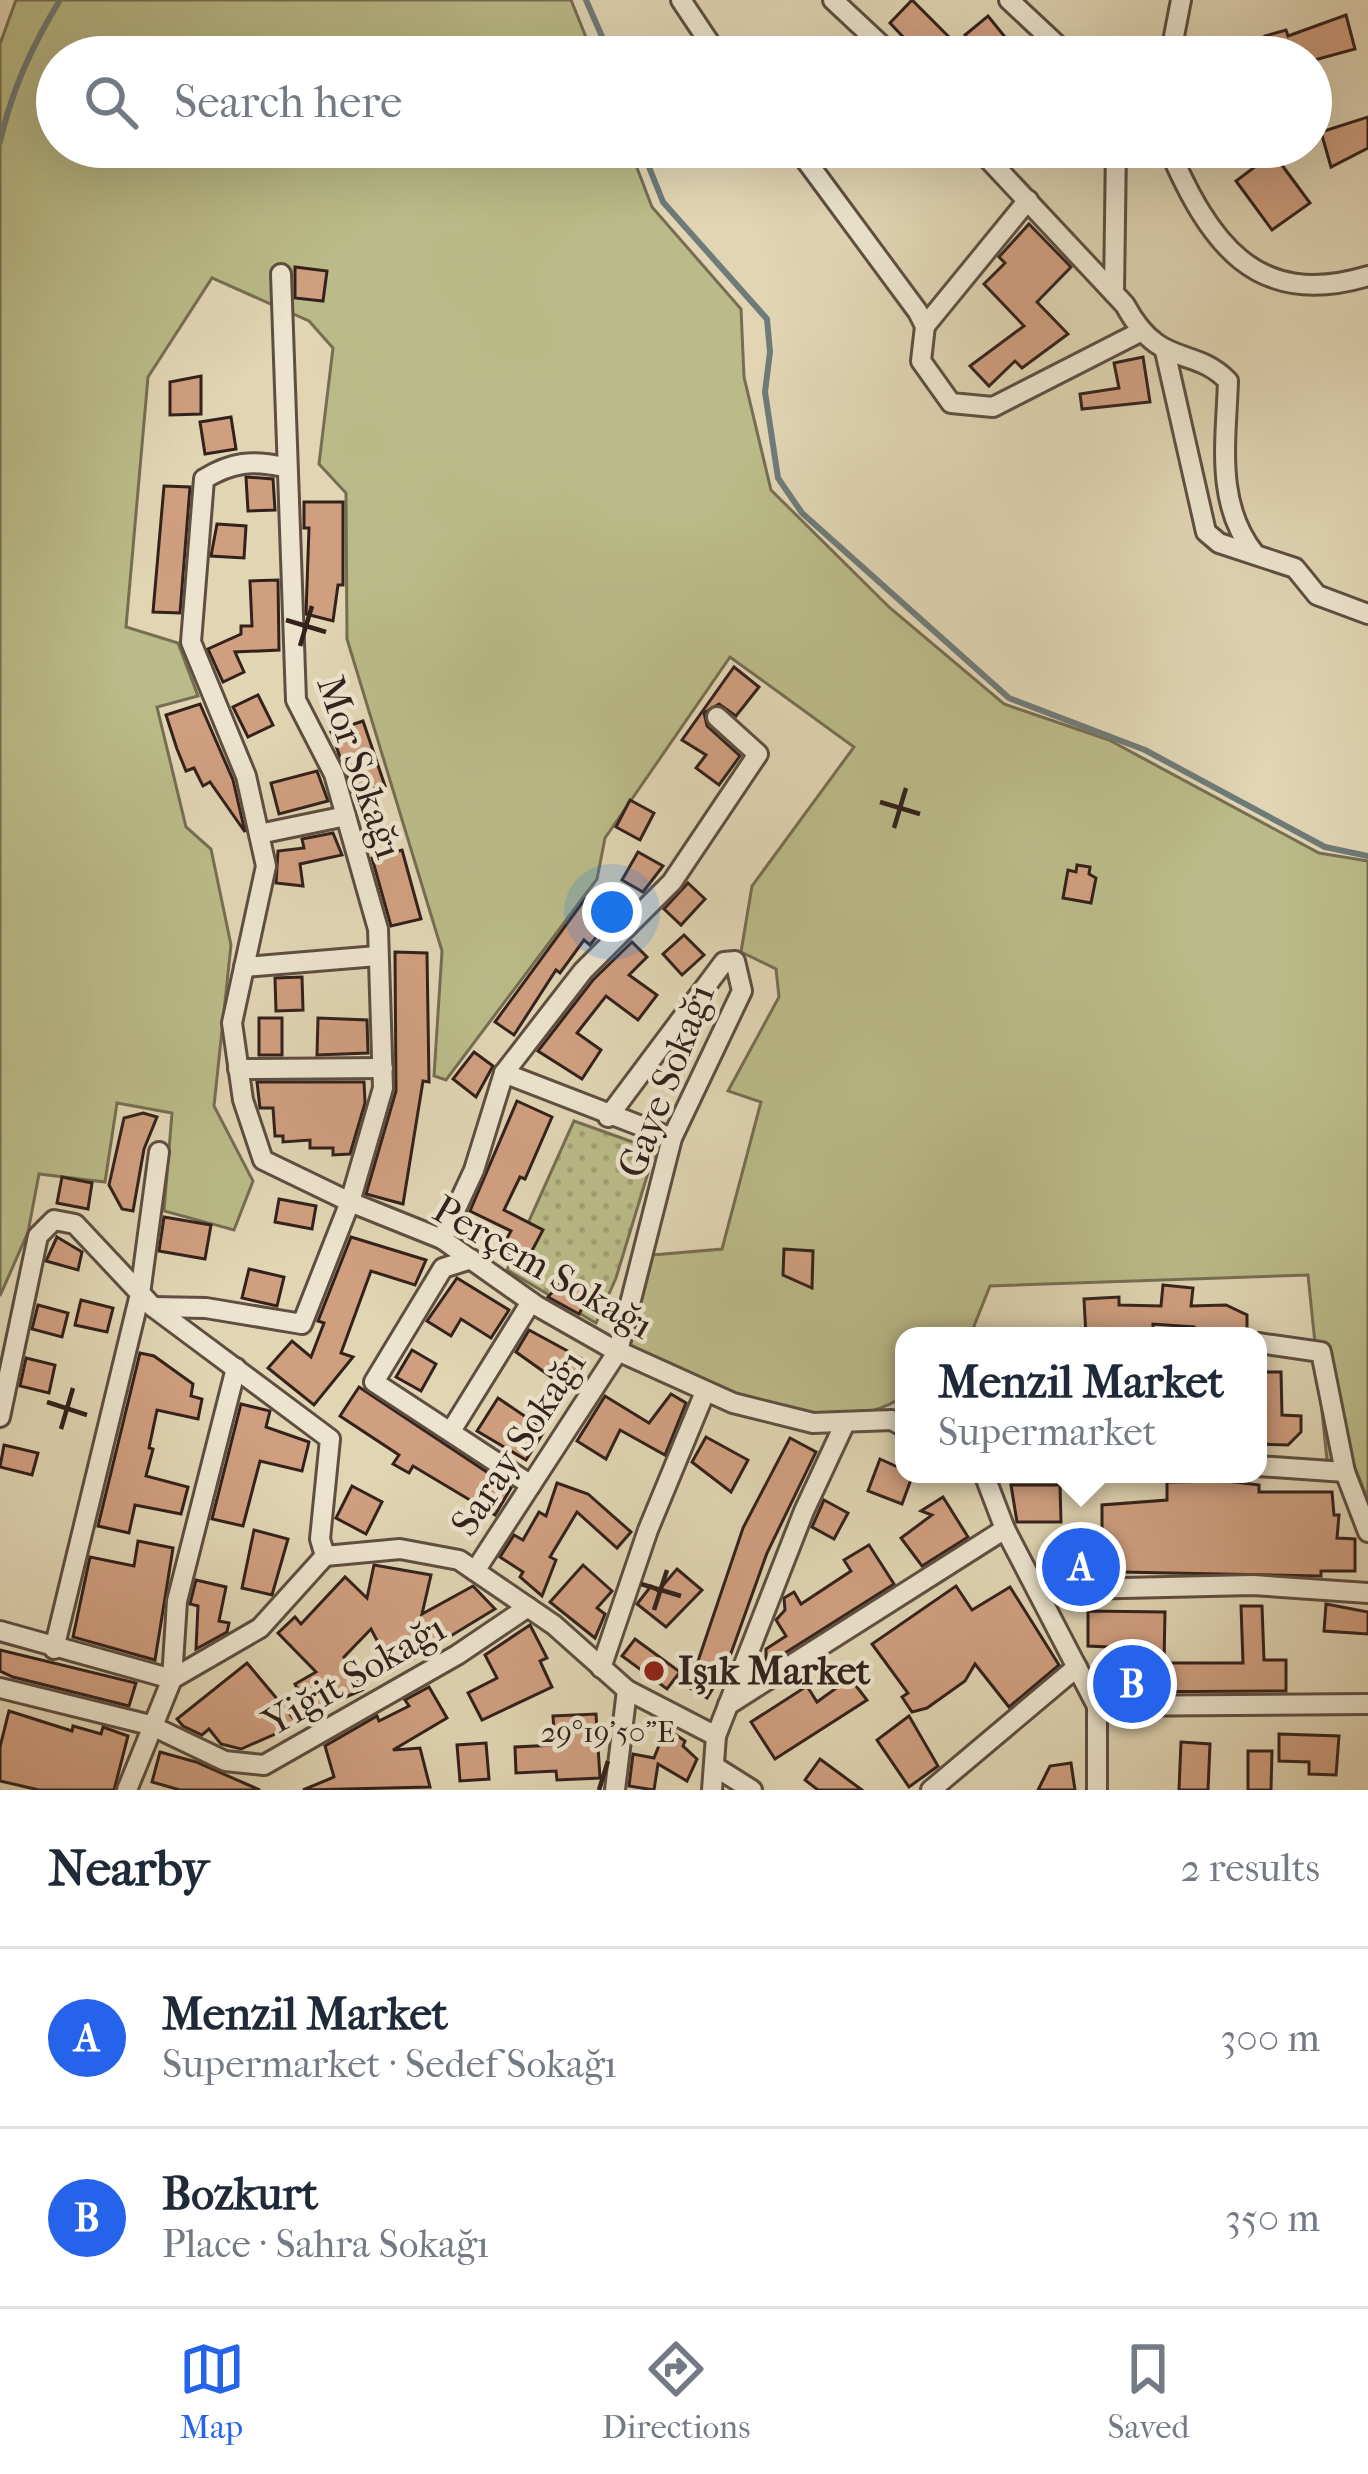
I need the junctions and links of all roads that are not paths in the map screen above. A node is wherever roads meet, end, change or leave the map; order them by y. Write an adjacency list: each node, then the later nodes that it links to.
1 (681, 0): 5 (street)
2 (832, 0): 6 (street)
3 (1009, 0): 7 (street)
4 (1180, 0): 8 (street)
5 (705, 36)
6 (871, 36)
7 (1048, 36)
8 (1174, 36)
9 (811, 168): 17 (street)
10 (997, 168): 13 (street)
11 (1116, 168): 16 (street)
12 (1179, 168): 15 (street)
13 (1028, 200): 16 (street); 17 (street)
14 (281, 274): 20 (street, Mor Sokağı)
15 (1368, 276)
16 (1114, 293): 18 (street)
17 (925, 326): 18 (street)
18 (1140, 332): 19 (street)
19 (1165, 351): 21 (street); 21 (street)
20 (284, 467): 24 (street, Mor Sokağı); 25 (street, Perçem Sokağı)
21 (1254, 553): 22 (street)
22 (1368, 614)
23 (717, 717): 30 (street)
24 (346, 816): 25 (street); 26 (street, Mor Sokağı)
25 (259, 834): 27 (street, Perçem Sokağı)
26 (377, 956): 27 (street); 28 (street, Mor Sokağı)
27 (244, 967): 29 (street, Perçem Sokağı)
28 (382, 1068): 29 (street); 34 (street, Mor Sokağı)
29 (238, 1069): 34 (street, Perçem Sokağı)
30 (504, 1073): 31 (street); 35 (street)
31 (608, 1117): 32 (street); 32 (street, Gaye Sokağı)
32 (672, 1138): 40 (street, Gaye Sokağı)
33 (159, 1152): 37 (street)
34 (350, 1202): 35 (street, Perçem Sokağı); 37 (street)
35 (442, 1239): 36 (street, Perçem Sokağı)
36 (472, 1259): 38 (street, Perçem Sokağı); 46 (street)
37 (147, 1300): 41 (street); 43 (street); 59 (street)
38 (531, 1302): 40 (street, Perçem Sokağı); 46 (street)
39 (1267, 1344): 48 (street)
40 (618, 1351): 42 (street, Perçem Sokağı); 50 (street, Saray Sokağı)
41 (236, 1368): 53 (street); 62 (street)
42 (706, 1392): 45 (street, Perçem Sokağı); 61 (street)
43 (0, 1417)
44 (895, 1420): 45 (street, Perçem Sokağı)
45 (845, 1424): 66 (street)
46 (451, 1431): 50 (street)
47 (1267, 1467): 48 (street)
48 (1345, 1472): 52 (street)
49 (987, 1483): 51 (street)
50 (531, 1485): 54 (street, Saray Sokağı)
51 (1005, 1529): 55 (street); 66 (street)
52 (1368, 1532)
53 (325, 1556): 54 (street); 62 (street)
54 (475, 1571): 57 (street)
55 (1037, 1590): 56 (street); 60 (street)
56 (1368, 1593)
57 (528, 1607): 61 (street); 68 (street, Yiğit Sokağı)
58 (0, 1631): 59 (street)
59 (54, 1649): 62 (street)
60 (1077, 1667): 67 (street); 75 (street)
61 (602, 1668): 64 (street)
62 (172, 1679): 68 (street)
63 (0, 1688): 68 (street, Yiğit Sokağı)
64 (627, 1690): 69 (street); 72 (street)
65 (1368, 1704): 67 (street)
66 (728, 1706): 69 (street)
67 (1097, 1706): 76 (street)
68 (150, 1725): 71 (street)
69 (716, 1736): 70 (street)
70 (714, 1766): 73 (street); 74 (street)
71 (127, 1790)
72 (615, 1790)
73 (712, 1790)
74 (752, 1790)
75 (931, 1790)
76 (1097, 1790)

